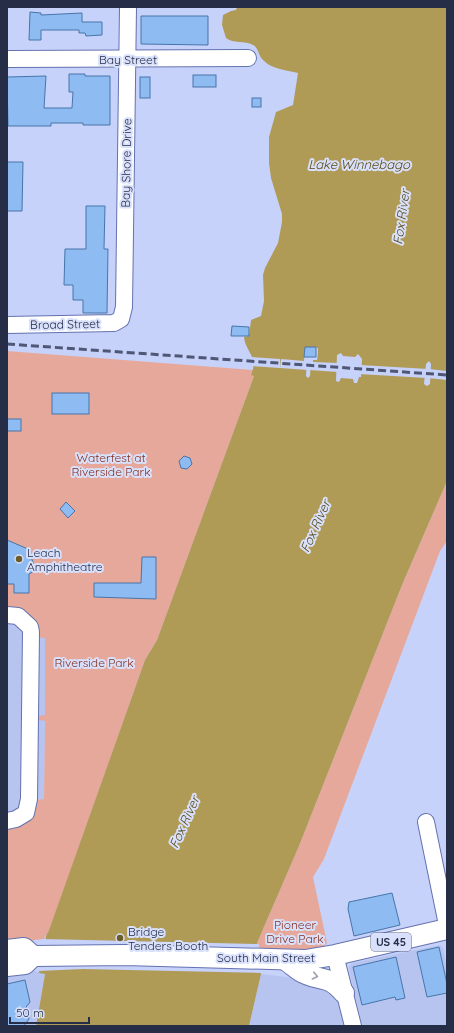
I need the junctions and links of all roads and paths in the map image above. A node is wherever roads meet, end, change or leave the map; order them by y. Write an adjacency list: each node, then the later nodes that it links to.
1 (128, 7): 4 (street, Bay Shore Drive)
2 (248, 58): 4 (street, Bay Street)
3 (7, 59): 4 (street, Bay Street)
4 (128, 59): 5 (street, Bay Shore Drive)
5 (121, 319): 6 (street, Broad Street)
6 (7, 325)
7 (13, 615): 8 (street)
8 (7, 821)
9 (426, 822): 10 (street)
10 (447, 925)
11 (447, 929): 14 (main road, South Main Street / US 45)
12 (7, 950): 13 (main road, US 45)
13 (33, 956): 15 (main road, South Main Street / US 45); 16 (main road, US 45)
14 (335, 956): 15 (main road, South Main Street / US 45); 17 (street)
15 (285, 960): 17 (main road, one-way to 17)
16 (7, 966)
17 (344, 993): 18 (street)
18 (353, 1026)

